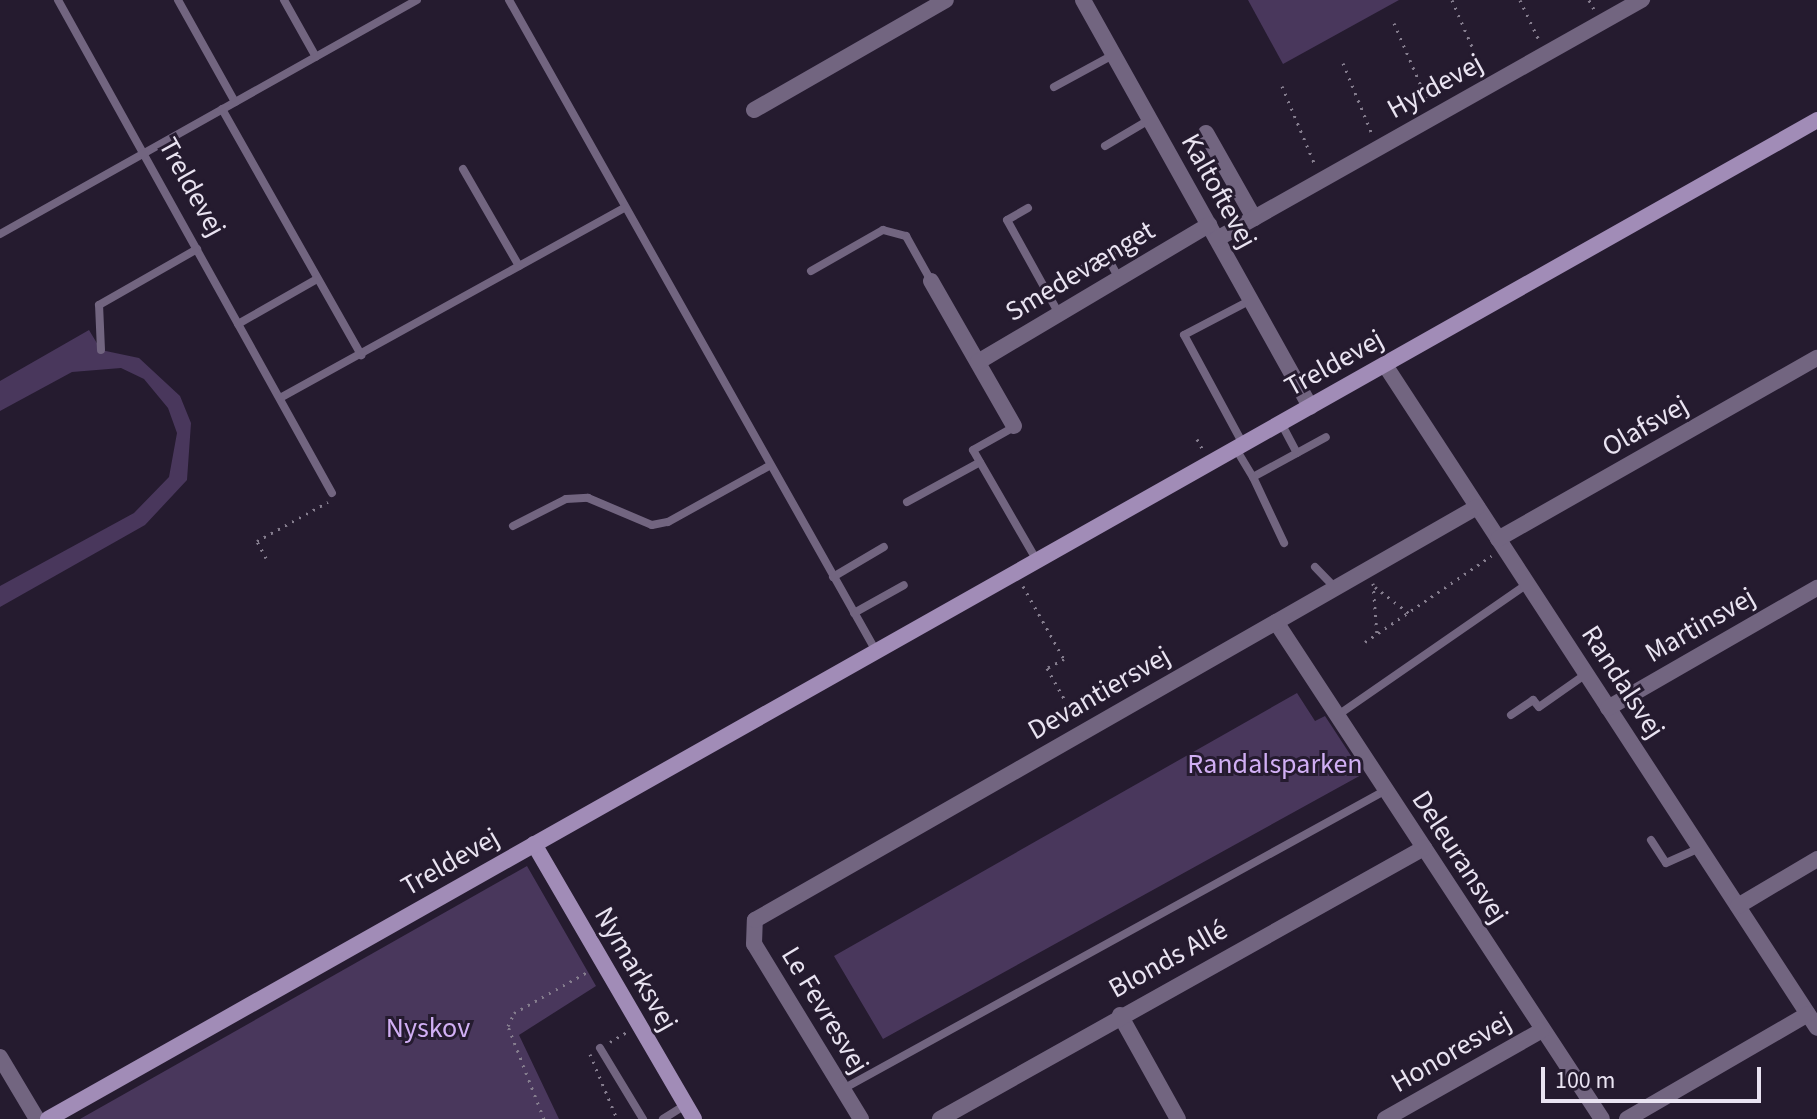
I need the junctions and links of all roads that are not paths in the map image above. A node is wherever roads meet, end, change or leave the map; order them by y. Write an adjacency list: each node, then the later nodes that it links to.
1 (58, 0): 20 (lane, Treldevej)
2 (178, 0): 13 (lane)
3 (284, 0): 11 (lane)
4 (417, 0): 9 (lane)
5 (509, 0): 22 (lane)
6 (946, 0): 15 (street)
7 (1083, 0): 10 (street, Kaltoftevej)
8 (1642, 0): 24 (street, Hyrdevej)
9 (402, 4): 11 (lane)
10 (1114, 55): 12 (lane); 16 (street, Kaltoftevej)
11 (316, 57): 13 (lane)
12 (1054, 87)
13 (235, 102): 14 (lane)
14 (222, 109): 20 (lane); 34 (lane)
15 (754, 110)
16 (1150, 119): 19 (lane); 25 (street, Kaltoftevej)
17 (1817, 120): 43 (street, Treldevej)
18 (1206, 133): 24 (street)
19 (1105, 146)
20 (143, 153): 26 (lane); 28 (lane, Treldevej)
21 (463, 169): 30 (lane)
22 (624, 208): 30 (lane); 52 (lane)
23 (1028, 208): 37 (lane)
24 (1254, 218): 25 (street, Hyrdevej)
25 (1213, 232): 33 (street, Smedevænget); 36 (street, Kaltoftevej)
26 (0, 234)
27 (1135, 239): 29 (lane)
28 (197, 249): 38 (lane, Treldevej); 39 (lane)
29 (1106, 255): 32 (lane); 33 (lane)
30 (519, 266): 40 (lane)
31 (811, 271): 35 (lane)
32 (1072, 275)
33 (1119, 278): 37 (street, Smedevænget)
34 (317, 279): 38 (lane); 40 (lane)
35 (931, 281): 42 (street)
36 (1251, 300): 45 (street, Kaltoftevej); 49 (lane)
37 (1059, 314): 42 (street, Smedevænget)
38 (238, 324): 44 (lane, Treldevej)
39 (101, 350)
40 (361, 355): 44 (lane)
41 (1817, 358): 59 (street, Olafsvej)
42 (978, 362): 47 (street)
43 (1385, 365): 45 (street, Treldevej); 56 (street, Randalsvej)
44 (280, 398): 54 (lane, Treldevej)
45 (1310, 407): 46 (street, Treldevej)
46 (1281, 423): 49 (street, Treldevej); 50 (lane)
47 (1014, 426): 51 (lane)
48 (1326, 437): 50 (lane)
49 (1239, 446): 53 (lane); 61 (street, Treldevej)
50 (1297, 453): 53 (lane)
51 (980, 462): 55 (lane); 61 (lane)
52 (769, 466): 57 (lane); 63 (lane)
53 (1253, 477): 58 (lane)
54 (332, 493)
55 (907, 502)
56 (1477, 507): 59 (street, Randalsvej); 66 (street, Devantiersvej)
57 (513, 526)
58 (1284, 543)
59 (1501, 543): 64 (street, Randalsvej)
60 (884, 547): 63 (lane)
61 (1038, 562): 70 (street, Treldevej)
62 (1315, 567): 66 (lane)
63 (833, 577): 68 (lane)
64 (1528, 584): 71 (street, Randalsvej); 73 (lane)
65 (904, 585): 68 (lane)
66 (1335, 588): 69 (street, Devantiersvej)
67 (1817, 588): 72 (street, Martinsvej)
68 (854, 613): 70 (lane)
69 (1276, 622): 73 (street, Deleuransvej); 82 (street, Devantiersvej)
70 (877, 652): 77 (street, Treldevej)
71 (1586, 674): 72 (street, Randalsvej); 74 (lane)
72 (1608, 708): 79 (street, Randalsvej)
73 (1337, 715): 75 (street, Deleuransvej)
74 (1511, 715)
75 (1386, 790): 78 (street, Deleuransvej); 88 (lane)
76 (1651, 840): 79 (lane)
77 (534, 844): 89 (street, Nymarksvej); 91 (street, Treldevej)
78 (1424, 848): 83 (street, Blonds Allé); 85 (street, Deleuransvej)
79 (1700, 848): 81 (street, Randalsvej)
80 (1817, 859): 81 (street)
81 (1738, 906): 84 (street, Randalsvej)
82 (749, 927): 88 (street, Le Fevresvej)
83 (1120, 1015): 95 (street, Blonds Allé); 96 (street)
84 (1812, 1021): 99 (street)
85 (1542, 1030): 97 (street, Honoresvej); 98 (street, Deleuransvej)
86 (600, 1048): 92 (lane)
87 (0, 1057): 90 (street)
88 (843, 1089): 94 (street, Le Fevresvej)
89 (690, 1112): 93 (lane)
90 (37, 1119)
91 (48, 1119)
92 (643, 1119)
93 (663, 1119)
94 (861, 1119)
95 (940, 1119)
96 (1178, 1119)
97 (1385, 1119)
98 (1602, 1119)
99 (1627, 1119)

